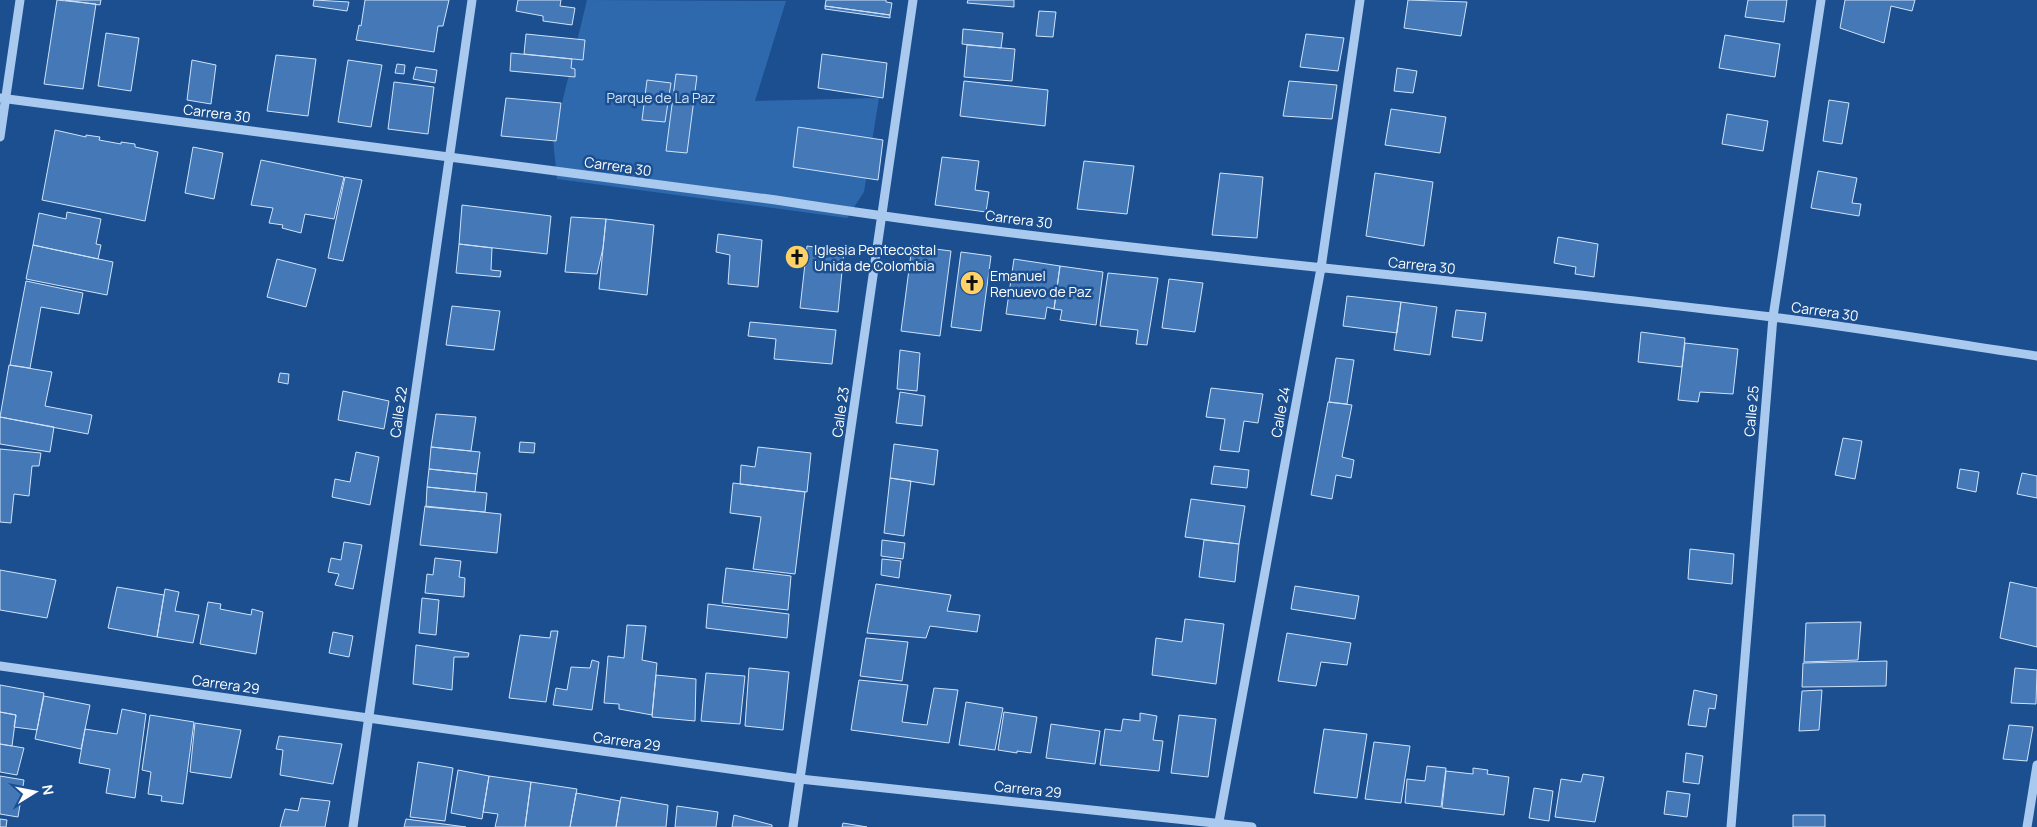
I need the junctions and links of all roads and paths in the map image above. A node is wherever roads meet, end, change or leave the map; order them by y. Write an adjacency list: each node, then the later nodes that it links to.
1 (20, 0): 6 (street)
2 (472, 0): 8 (street, Calle 22)
3 (913, 0): 9 (street, Calle 23)
4 (1360, 0): 10 (street, Calle 24)
5 (1821, 0): 11 (street, Calle 25)
6 (3, 99): 7 (street); 8 (street, Carrera 30)
7 (0, 137)
8 (448, 157): 9 (street, Carrera 30); 14 (street, Calle 22)
9 (882, 217): 10 (street, Carrera 30); 16 (street, Calle 23)
10 (1321, 268): 11 (street, Carrera 30); 17 (street, Calle 24)
11 (1773, 317): 12 (street, Carrera 30); 21 (street, Calle 25)
12 (2037, 356)
13 (0, 666): 14 (street, Carrera 29)
14 (368, 719): 16 (street, Carrera 29); 18 (street, Calle 22)
15 (2037, 765): 22 (street)
16 (800, 779): 17 (street, Carrera 29); 19 (street, Calle 23)
17 (1218, 825): 20 (street, Carrera 29)
18 (352, 827)
19 (793, 827)
20 (1252, 827)
21 (1731, 827)
22 (2027, 827)

